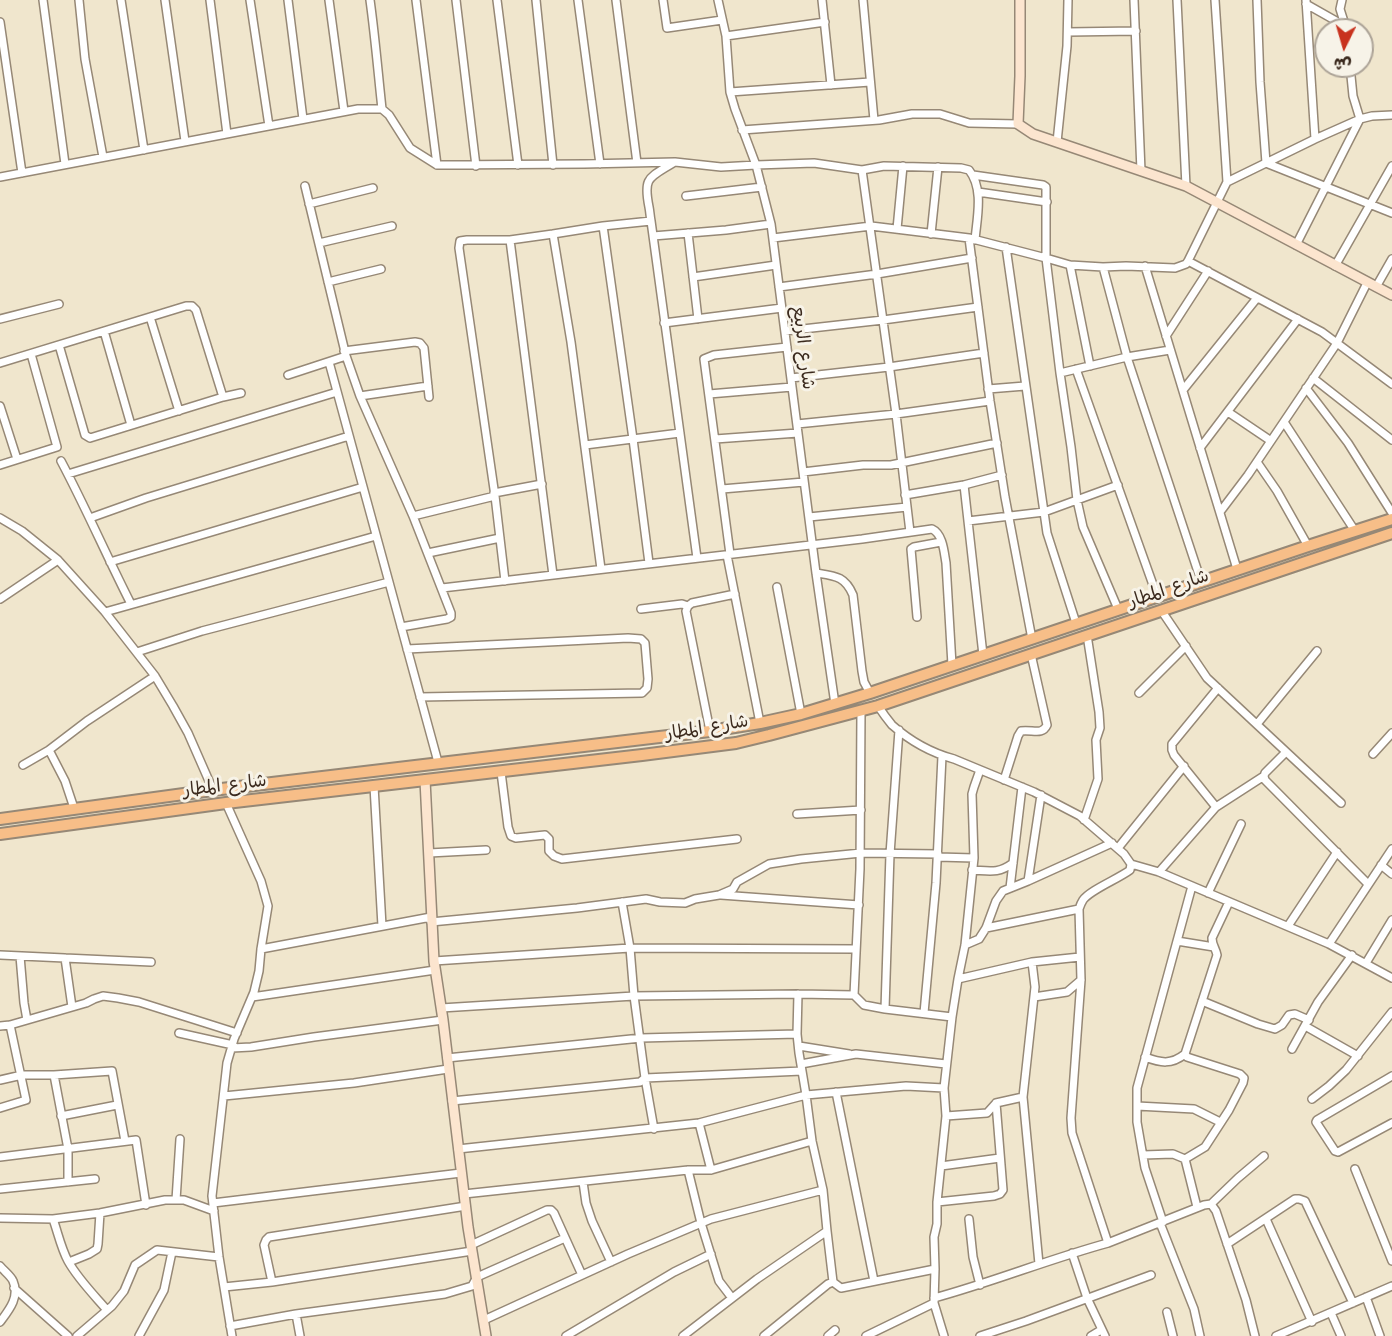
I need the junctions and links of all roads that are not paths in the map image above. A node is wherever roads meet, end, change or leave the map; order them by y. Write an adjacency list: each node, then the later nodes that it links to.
1 (43, 0): 58 (street)
2 (79, 0): 54 (street)
3 (121, 0): 53 (street)
4 (165, 0): 51 (street)
5 (210, 0): 49 (street)
6 (250, 0): 47 (street)
7 (288, 0): 43 (street)
8 (328, 0): 41 (street)
9 (370, 0): 40 (street)
10 (416, 0): 60 (street)
11 (456, 0): 64 (street)
12 (497, 0): 61 (street)
13 (536, 0): 62 (street)
14 (578, 0): 59 (street)
15 (616, 0): 56 (street)
16 (663, 0): 30 (street)
17 (718, 0): 30 (street, شارع الربيع)
18 (822, 0): 32 (street)
19 (862, 0): 37 (street)
20 (1020, 0): 46 (street)
21 (1068, 0): 34 (street)
22 (1134, 0): 33 (street)
23 (1177, 0): 75 (street)
24 (1215, 0): 73 (street)
25 (1257, 0): 57 (street)
26 (1342, 0): 29 (street)
27 (1306, 2): 28 (street); 50 (street)
28 (1331, 18)
29 (1343, 18)
30 (722, 20): 35 (street, شارع الربيع)
31 (0, 22): 70 (street)
32 (825, 22): 35 (street); 38 (street)
33 (1136, 31): 34 (street); 69 (street)
34 (1068, 32): 52 (street)
35 (726, 36): 39 (street, شارع الربيع)
36 (1351, 78): 44 (street)
37 (870, 82): 38 (street); 45 (street)
38 (831, 85): 39 (street)
39 (730, 92): 48 (street, شارع الربيع)
40 (382, 109): 41 (street); 60 (street)
41 (344, 111): 43 (street)
42 (1392, 115): 44 (street)
43 (303, 119): 47 (street)
44 (1360, 119): 50 (street); 77 (street)
45 (874, 120): 46 (street); 48 (street)
46 (1018, 124): 52 (street)
47 (269, 126): 49 (street)
48 (742, 130): 63 (street, شارع الربيع)
49 (227, 134): 51 (street)
50 (1315, 139): 57 (street)
51 (185, 141): 53 (street)
52 (1057, 142): 69 (street)
53 (144, 150): 54 (street)
54 (103, 157): 58 (street)
55 (675, 162): 56 (street); 63 (street); 86 (street)
56 (637, 163): 59 (street)
57 (1266, 163): 73 (street); 77 (street)
58 (65, 164): 70 (street)
59 (600, 164): 62 (street)
60 (437, 165): 64 (street)
61 (518, 165): 62 (street); 64 (street)
62 (553, 165)
63 (756, 165): 68 (street); 76 (street, شارع الربيع)
64 (476, 166)
65 (903, 166): 67 (street); 68 (street); 91 (street)
66 (1392, 166): 84 (street)
67 (938, 167): 71 (street); 94 (street)
68 (862, 170): 90 (street)
69 (1141, 171): 75 (street)
70 (22, 172): 72 (street)
71 (974, 175): 79 (street); 81 (street)
72 (0, 177)
73 (1227, 182): 82 (street)
74 (305, 186): 83 (street)
75 (1186, 186): 82 (street)
76 (762, 187): 80 (street); 87 (street, شارع الربيع)
77 (1326, 187): 84 (street); 100 (street)
78 (374, 188): 83 (street)
79 (978, 192): 81 (street); 97 (street)
80 (686, 196)
81 (1047, 202): 103 (street)
82 (1217, 203): 100 (street); 105 (street)
83 (309, 204): 99 (street)
84 (1370, 204): 85 (street); 109 (street)
85 (1392, 213)
86 (651, 221): 89 (street); 95 (street)
87 (771, 224): 92 (street); 96 (street, شارع الربيع)
88 (392, 226): 99 (street)
89 (603, 226): 93 (street); 173 (street)
90 (871, 226): 91 (street); 96 (street); 113 (street)
91 (897, 229): 94 (street)
92 (688, 233): 95 (street); 114 (street)
93 (553, 234): 98 (street); 178 (street)
94 (932, 234): 97 (street)
95 (653, 236): 128 (street)
96 (773, 238): 106 (street, شارع الربيع)
97 (972, 239): 101 (street); 102 (street)
98 (510, 240): 189 (street); 194 (street)
99 (319, 243): 115 (street)
100 (1296, 245): 109 (street)
101 (1006, 247): 103 (street); 151 (street)
102 (972, 258): 113 (street); 121 (street)
103 (1046, 258): 107 (street); 145 (street)
104 (1392, 259): 116 (street)
105 (1188, 261): 108 (street); 112 (street)
106 (776, 265): 114 (street); 117 (street, شارع الربيع)
107 (1070, 265): 110 (street); 142 (street)
108 (1145, 266): 110 (street); 131 (street)
109 (1335, 266): 116 (street)
110 (1103, 267): 139 (street)
111 (381, 270): 115 (street)
112 (1208, 272): 119 (street); 131 (street)
113 (877, 274): 117 (street); 127 (street)
114 (693, 276): 125 (street)
115 (328, 282): 138 (street)
116 (1371, 285): 118 (street); 132 (street)
117 (779, 287): 122 (street, شارع الربيع)
118 (1392, 295)
119 (1257, 298): 126 (street); 155 (street)
120 (59, 304): 124 (street)
121 (978, 307): 127 (street); 136 (street)
122 (782, 308): 125 (street); 130 (street, شارع الربيع)
123 (150, 317): 129 (street); 160 (street); 164 (street)
124 (0, 319)
125 (698, 319): 128 (street)
126 (1298, 319): 132 (street); 165 (street)
127 (883, 320): 130 (street); 143 (street)
128 (664, 323): 170 (street)
129 (104, 331): 133 (street); 169 (street)
130 (785, 331): 134 (street, شارع الربيع)
131 (1166, 336): 135 (street)
132 (1337, 343): 148 (street); 149 (street)
133 (59, 345): 137 (street); 169 (street)
134 (787, 347): 147 (street, شارع الربيع); 158 (street)
135 (1170, 350): 139 (street); 155 (street)
136 (984, 353): 143 (street); 154 (street)
137 (31, 354): 141 (street); 180 (street)
138 (345, 354): 140 (street); 150 (street); 159 (street)
139 (1127, 357): 142 (street); 229 (street)
140 (329, 362): 146 (street); 156 (street)
141 (0, 363)
142 (1090, 366): 144 (street)
143 (889, 367): 147 (street); 166 (street)
144 (1076, 369): 145 (street); 190 (street)
145 (1060, 373): 196 (street)
146 (288, 375)
147 (791, 378): 152 (street, شارع الربيع)
148 (1313, 378): 153 (street); 175 (street)
149 (1392, 384)
150 (428, 386): 159 (street); 161 (street)
151 (1025, 386): 154 (street); 198 (street)
152 (792, 387): 158 (street); 168 (street, شارع الربيع)
153 (1306, 388): 167 (street); 200 (street)
154 (988, 389): 162 (street)
155 (1183, 390): 179 (street)
156 (337, 392): 172 (street); 186 (street)
157 (241, 393): 160 (street)
158 (709, 394): 174 (street)
159 (360, 396): 201 (street)
160 (223, 397): 164 (street)
161 (429, 397)
162 (990, 401): 166 (street); 177 (street)
163 (0, 406): 180 (street)
164 (179, 411): 169 (street)
165 (1228, 412): 176 (street); 179 (street)
166 (896, 414): 168 (street); 182 (street)
167 (1284, 422): 176 (street); 208 (street)
168 (797, 424): 171 (street, شارع الربيع)
169 (131, 425)
170 (680, 433): 173 (street); 218 (street)
171 (798, 433): 174 (street); 185 (street, شارع الربيع)
172 (349, 436): 192 (street); 204 (street)
173 (633, 439): 178 (street); 222 (street)
174 (715, 440): 193 (street)
175 (1392, 440)
176 (1271, 441): 183 (street)
177 (997, 443): 182 (street); 187 (street)
178 (585, 445): 224 (street)
179 (1200, 448): 199 (street)
180 (17, 459): 184 (street)
181 (62, 461): 186 (street)
182 (902, 462): 185 (street); 195 (street)
183 (1257, 462): 199 (street); 215 (street)
184 (0, 465)
185 (803, 472): 188 (street, شارع الربيع)
186 (68, 474): 204 (street)
187 (1002, 475): 191 (street); 203 (street)
188 (804, 482): 193 (street); 202 (street, شارع الربيع)
189 (542, 484): 194 (street); 227 (street)
190 (1118, 484): 196 (street); 235 (street)
191 (964, 485): 195 (street); 207 (street)
192 (363, 487): 211 (street); 221 (street)
193 (722, 489): 217 (street)
194 (494, 494): 201 (street); 212 (street)
195 (905, 495): 197 (street)
196 (1077, 500): 198 (street); 240 (street)
197 (907, 507): 202 (street); 209 (street)
198 (1044, 512): 203 (street); 244 (street)
199 (1220, 512): 223 (street)
200 (1392, 513)
201 (413, 516): 216 (street)
202 (809, 517): 214 (street, شارع الربيع)
203 (1009, 517): 207 (street); 247 (street)
204 (90, 518): 221 (street)
205 (0, 519): 220 (street)
206 (1392, 519): 208 (main road, شارع المطار)
207 (968, 522): 254 (street)
208 (1355, 531): 215 (main road, شارع المطار)
209 (910, 532): 213 (street); 214 (street)
210 (1392, 532): 226 (main road, شارع المطار)
211 (376, 536): 230 (street); 237 (street)
212 (500, 538): 216 (street); 228 (street)
213 (941, 542): 243 (street); 256 (street)
214 (812, 544): 217 (street); 225 (street, شارع الربيع)
215 (1308, 546): 219 (main road, شارع المطار)
216 (428, 554): 233 (street)
217 (729, 554): 218 (street); 234 (street)
218 (697, 558): 222 (street)
219 (1268, 559): 223 (main road, شارع المطار); 226 (main road)
220 (58, 560): 236 (street); 242 (street)
221 (110, 562): 237 (street)
222 (649, 563): 224 (street)
223 (1240, 568): 229 (main road, شارع المطار); 231 (main road)
224 (601, 569): 227 (street)
225 (816, 573): 260 (street); 263 (street, شارع الربيع)
226 (1272, 573): 231 (main road, شارع المطار)
227 (553, 575): 228 (street)
228 (505, 581): 233 (street)
229 (1201, 581): 235 (main road, شارع المطار)
230 (389, 582): 245 (street); 252 (street)
231 (1245, 582): 241 (main road, شارع المطار)
232 (777, 587): 266 (street)
233 (442, 588): 245 (street)
234 (735, 594): 238 (street); 267 (street)
235 (1157, 596): 240 (main road, شارع المطار)
236 (0, 599)
237 (131, 604): 242 (street)
238 (688, 606): 239 (street); 269 (street)
239 (641, 609)
240 (1118, 609): 244 (main road, شارع المطار)
241 (1161, 610): 246 (main road, شارع المطار); 248 (street)
242 (105, 612): 252 (street)
243 (918, 617)
244 (1076, 623): 247 (main road, شارع المطار)
245 (401, 627): 249 (street)
246 (1087, 635): 253 (main road, شارع المطار); 300 (street)
247 (1032, 639): 250 (main road, شارع المطار)
248 (1186, 646): 259 (street); 261 (street)
249 (407, 649): 262 (street); 262 (street)
250 (998, 650): 254 (main road, شارع المطار); 255 (main road)
251 (1317, 651): 268 (street)
252 (136, 652): 258 (street)
253 (1031, 654): 255 (main road, شارع المطار); 287 (street)
254 (980, 656): 256 (main road, شارع المطار); 257 (main road)
255 (1002, 663): 257 (main road, شارع المطار)
256 (952, 665): 260 (main road, شارع المطار)
257 (979, 671): 264 (main road, شارع المطار)
258 (155, 676): 274 (street); 290 (street)
259 (1218, 688): 268 (street); 282 (street)
260 (870, 693): 263 (main road, شارع المطار)
261 (1139, 693)
262 (420, 697): 280 (street)
263 (835, 704): 266 (main road, شارع المطار)
264 (878, 706): 265 (main road, شارع المطار); 270 (street)
265 (861, 711): 276 (main road, شارع المطار); 296 (street)
266 (801, 714): 267 (main road, شارع المطار)
267 (760, 723): 269 (main road, شارع المطار)
268 (1257, 724): 275 (street)
269 (710, 730): 272 (main road, شارع المطار)
270 (898, 730): 279 (street); 312 (street)
271 (1392, 733): 277 (street)
272 (656, 738): 273 (main road, شارع المطار); 276 (main road)
273 (628, 741): 278 (main road); 280 (main road, شارع المطار)
274 (49, 750): 281 (street); 295 (street)
275 (1286, 752): 285 (street); 293 (street)
276 (657, 753): 278 (main road, شارع المطار)
277 (1373, 754)
278 (631, 756): 284 (main road, شارع المطار)
279 (942, 756): 283 (street); 313 (street)
280 (438, 762): 290 (main road, شارع المطار)
281 (23, 765)
282 (1184, 766): 294 (street); 306 (street)
283 (980, 770): 287 (street); 314 (street)
284 (501, 771): 286 (main road, شارع المطار); 305 (street)
285 (1264, 776): 294 (street); 309 (street)
286 (425, 780): 288 (main road, شارع المطار); 310 (street)
287 (1005, 780): 289 (street)
288 (374, 786): 292 (main road, شارع المطار); 333 (street)
289 (1022, 787): 291 (street); 315 (street)
290 (213, 790): 295 (main road, شارع المطار)
291 (1041, 795): 300 (street); 321 (street)
292 (226, 803): 303 (main road, شارع المطار); 341 (street)
293 (1341, 803)
294 (1216, 807): 319 (street)
295 (74, 808): 298 (main road, شارع المطار)
296 (861, 810): 297 (street); 311 (street)
297 (797, 814)
298 (19, 816): 299 (main road, شارع المطار); 303 (main road)
299 (0, 819)
300 (1084, 820): 306 (street)
301 (1241, 825): 325 (street)
302 (0, 826): 304 (main road)
303 (22, 831): 304 (main road, شارع المطار)
304 (0, 833)
305 (737, 839)
306 (1115, 846): 316 (street); 321 (street)
307 (1392, 849): 317 (street)
308 (486, 850): 310 (street)
309 (1337, 852): 322 (street); 334 (street)
310 (429, 853): 331 (street)
311 (861, 854): 312 (street); 326 (street); 329 (street)
312 (890, 854): 313 (street); 363 (street)
313 (938, 856): 314 (street); 364 (street)
314 (974, 858): 318 (street)
315 (1013, 863): 318 (street); 324 (street)
316 (1131, 864): 319 (street); 330 (street)
317 (1381, 865): 320 (street); 322 (street)
318 (972, 870): 338 (street)
319 (1159, 872): 323 (street)
320 (1392, 873)
321 (1028, 881): 324 (street)
322 (1368, 884): 337 (street)
323 (1192, 886): 325 (street); 336 (street)
324 (1010, 888): 335 (street)
325 (1208, 893): 328 (street)
326 (719, 895): 327 (street); 329 (street)
327 (622, 902): 331 (street); 340 (street)
328 (1229, 902): 334 (street); 339 (street)
329 (859, 905): 342 (street)
330 (1079, 909): 335 (street); 346 (street)
331 (431, 919): 333 (street); 351 (street)
332 (1392, 920): 350 (street)
333 (382, 926): 341 (street)
334 (1288, 926): 337 (street)
335 (986, 928): 338 (street)
336 (1177, 941): 339 (street); 382 (street)
337 (1329, 944): 344 (street)
338 (964, 945): 353 (street)
339 (1214, 947): 360 (street)
340 (630, 948): 342 (street); 351 (street); 357 (street)
341 (261, 949): 359 (street)
342 (856, 949): 356 (street)
343 (0, 955): 345 (street)
344 (1352, 955): 350 (street); 369 (street)
345 (20, 956): 347 (street); 367 (street)
346 (1080, 957): 348 (street); 354 (street)
347 (65, 958): 349 (street); 361 (street)
348 (1032, 962): 353 (street); 358 (street)
349 (151, 963)
350 (1366, 963): 352 (street)
351 (434, 966): 359 (street); 362 (street)
352 (1392, 978)
353 (958, 979): 366 (street)
354 (1081, 980): 358 (street); 446 (street)
355 (798, 994): 356 (street); 357 (street); 374 (street)
356 (854, 995): 363 (street)
357 (634, 996): 362 (street); 375 (street)
358 (1034, 997): 396 (street)
359 (252, 998): 373 (street)
360 (1202, 1001): 369 (street); 380 (street)
361 (72, 1007): 367 (street); 373 (street)
362 (441, 1008): 368 (street)
363 (885, 1009): 364 (street)
364 (924, 1013): 366 (street)
365 (1392, 1014): 381 (street)
366 (952, 1017): 384 (street)
367 (27, 1020): 370 (street)
368 (443, 1020): 377 (street); 383 (street)
369 (1307, 1023): 378 (street); 381 (street)
370 (10, 1025): 371 (street); 387 (street)
371 (0, 1026)
372 (178, 1033): 377 (street)
373 (237, 1033): 377 (street)
374 (797, 1034): 375 (street); 376 (street)
375 (641, 1038): 383 (street); 390 (street)
376 (799, 1046): 379 (street); 385 (street)
377 (232, 1047): 395 (street)
378 (1292, 1048)
379 (856, 1054): 384 (street); 385 (street)
380 (1185, 1054): 382 (street); 405 (street)
381 (1358, 1056): 397 (street)
382 (1145, 1057): 401 (street)
383 (447, 1058): 386 (street)
384 (946, 1064): 392 (street)
385 (801, 1068): 390 (street); 394 (street)
386 (448, 1069): 395 (street); 398 (street)
387 (21, 1075): 388 (street); 391 (street); 402 (street)
388 (54, 1075): 400 (street); 403 (street)
389 (1392, 1076): 407 (street)
390 (645, 1078): 398 (street); 408 (street)
391 (0, 1080)
392 (944, 1088): 393 (street); 404 (street)
393 (836, 1092): 394 (street); 462 (street)
394 (807, 1095): 406 (street); 410 (street)
395 (224, 1096): 435 (street)
396 (1023, 1097): 399 (street); 456 (street)
397 (1312, 1099)
398 (452, 1101): 413 (street)
399 (996, 1103): 404 (street); 417 (street)
400 (117, 1105): 403 (street); 411 (street)
401 (1137, 1106): 405 (street); 414 (street)
402 (0, 1108)
403 (61, 1116): 412 (street)
404 (946, 1116): 419 (street)
405 (1220, 1122): 418 (street)
406 (699, 1123): 408 (street); 422 (street)
407 (1392, 1123)
408 (654, 1129): 413 (street)
409 (180, 1139): 430 (street)
410 (812, 1141): 422 (street); 428 (street)
411 (124, 1142): 412 (street); 433 (street)
412 (68, 1149): 416 (street); 425 (street)
413 (458, 1149): 423 (street)
414 (1143, 1155): 418 (street); 442 (street)
415 (1264, 1156): 432 (street)
416 (0, 1157)
417 (1000, 1158): 419 (street); 431 (street)
418 (1185, 1159): 436 (street)
419 (941, 1166): 431 (street)
420 (1355, 1168): 453 (street)
421 (688, 1170): 422 (street); 426 (street); 443 (street)
422 (711, 1170)
423 (461, 1173): 429 (street); 435 (street)
424 (94, 1179): 425 (street)
425 (68, 1182): 427 (street)
426 (583, 1182): 429 (street); 455 (street)
427 (0, 1188)
428 (823, 1190): 443 (street); 444 (street)
429 (464, 1194): 434 (street)
430 (176, 1200): 433 (street); 435 (street)
431 (937, 1202): 458 (street)
432 (1211, 1204): 436 (street); 447 (street)
433 (146, 1205): 437 (street)
434 (465, 1206): 448 (street); 463 (street)
435 (213, 1207): 452 (street)
436 (1197, 1207): 442 (street)
437 (100, 1213): 439 (street); 454 (street)
438 (0, 1218): 439 (street)
439 (53, 1219): 454 (street)
440 (969, 1219): 465 (street)
441 (1266, 1219): 447 (street); 473 (street); 480 (street)
442 (1162, 1222): 446 (street); 500 (street)
443 (701, 1223): 451 (street); 455 (street)
444 (827, 1231): 464 (street); 470 (street)
445 (565, 1238): 448 (street); 459 (street); 461 (street)
446 (1108, 1243): 450 (street)
447 (1227, 1244): 501 (street)
448 (472, 1248): 461 (street); 463 (street)
449 (172, 1252): 452 (street); 474 (street); 487 (street)
450 (1072, 1253): 456 (street); 471 (street)
451 (711, 1254): 470 (street); 491 (street)
452 (219, 1257): 467 (street)
453 (1392, 1261)
454 (69, 1262): 474 (street)
455 (611, 1262): 459 (street)
456 (1039, 1264): 465 (street)
457 (0, 1266): 468 (street)
458 (935, 1269): 462 (street); 472 (street)
459 (582, 1275): 478 (street)
460 (1151, 1275): 471 (street)
461 (477, 1277): 477 (street); 478 (street)
462 (874, 1281): 464 (street)
463 (272, 1282): 467 (street)
464 (833, 1282): 493 (street)
465 (980, 1286): 472 (street)
466 (1392, 1286): 469 (street)
467 (225, 1287): 481 (street)
468 (14, 1288): 479 (street); 485 (street)
469 (1366, 1297): 473 (street); 504 (street)
470 (732, 1298): 492 (street)
471 (1087, 1298): 483 (street); 497 (street)
472 (934, 1301): 495 (street); 496 (street)
473 (1353, 1304): 476 (street)
474 (107, 1310): 486 (street)
475 (1167, 1312): 499 (street)
476 (1330, 1313): 480 (street); 503 (street)
477 (296, 1314): 481 (street); 489 (street)
478 (484, 1320): 490 (street)
479 (0, 1322)
480 (1312, 1322): 484 (street)
481 (230, 1326): 488 (street)
482 (835, 1330): 494 (street)
483 (1103, 1333): 498 (street)
484 (1293, 1333): 502 (street)
485 (68, 1336)
486 (77, 1336)
487 (139, 1336)
488 (232, 1336)
489 (300, 1336)
490 (486, 1336)
491 (566, 1336)
492 (683, 1336)
493 (764, 1336)
494 (828, 1336)
495 (866, 1336)
496 (943, 1336)
497 (980, 1336)
498 (1091, 1336)
499 (1173, 1336)
500 (1200, 1336)
501 (1255, 1336)
502 (1276, 1336)
503 (1341, 1336)
504 (1380, 1336)

